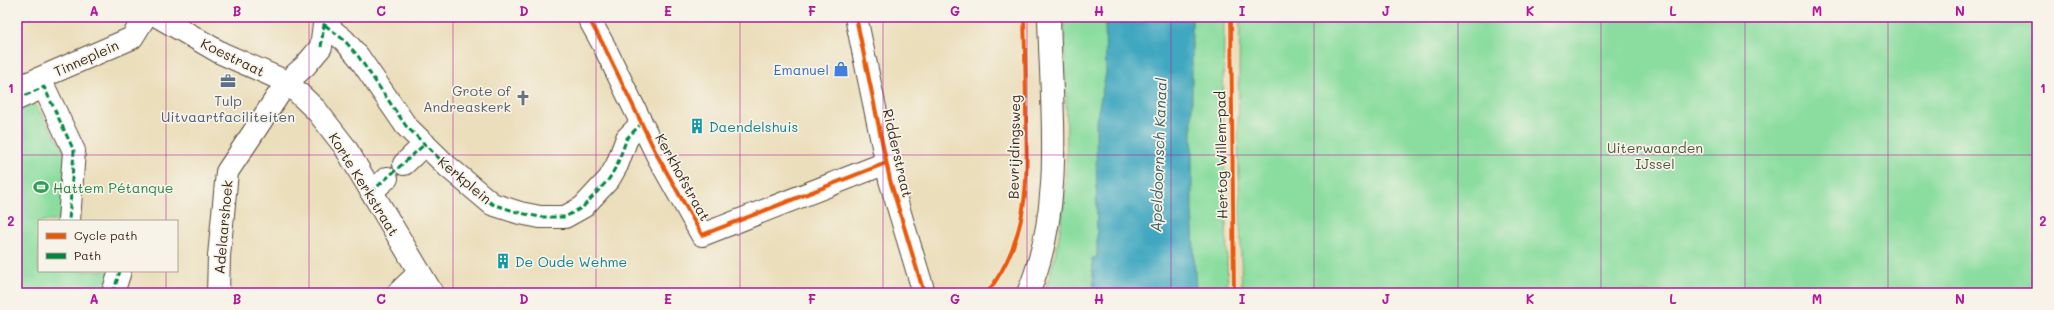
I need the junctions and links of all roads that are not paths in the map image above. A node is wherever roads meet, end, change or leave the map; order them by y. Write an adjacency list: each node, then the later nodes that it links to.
1 (145, 17): 8 (street, Tinneplein)
2 (159, 17): 7 (street, Koestraat)
3 (588, 17): 10 (street, Kerkhofstraat)
4 (856, 17): 12 (street, Ridderstraat)
5 (1049, 17): 22 (street)
6 (325, 21): 7 (street, Adelaarshoek); 11 (street, Kerkplein)
7 (287, 82): 16 (street, Korte Kerkstraat); 18 (street, Adelaarshoek)
8 (17, 88)
9 (17, 99): 14 (street, Tinneplein)
10 (641, 124): 11 (street, Kerkplein); 12 (street, Kerkhofstraat)
11 (425, 144): 13 (street)
12 (886, 163): 21 (street, Ridderstraat)
13 (404, 164)
14 (69, 220)
15 (120, 272): 17 (street)
16 (419, 273): 19 (street); 20 (street, Korte Kerkstraat)
17 (113, 293)
18 (218, 293)
19 (398, 293)
20 (432, 293)
21 (924, 293)
22 (1028, 293)

